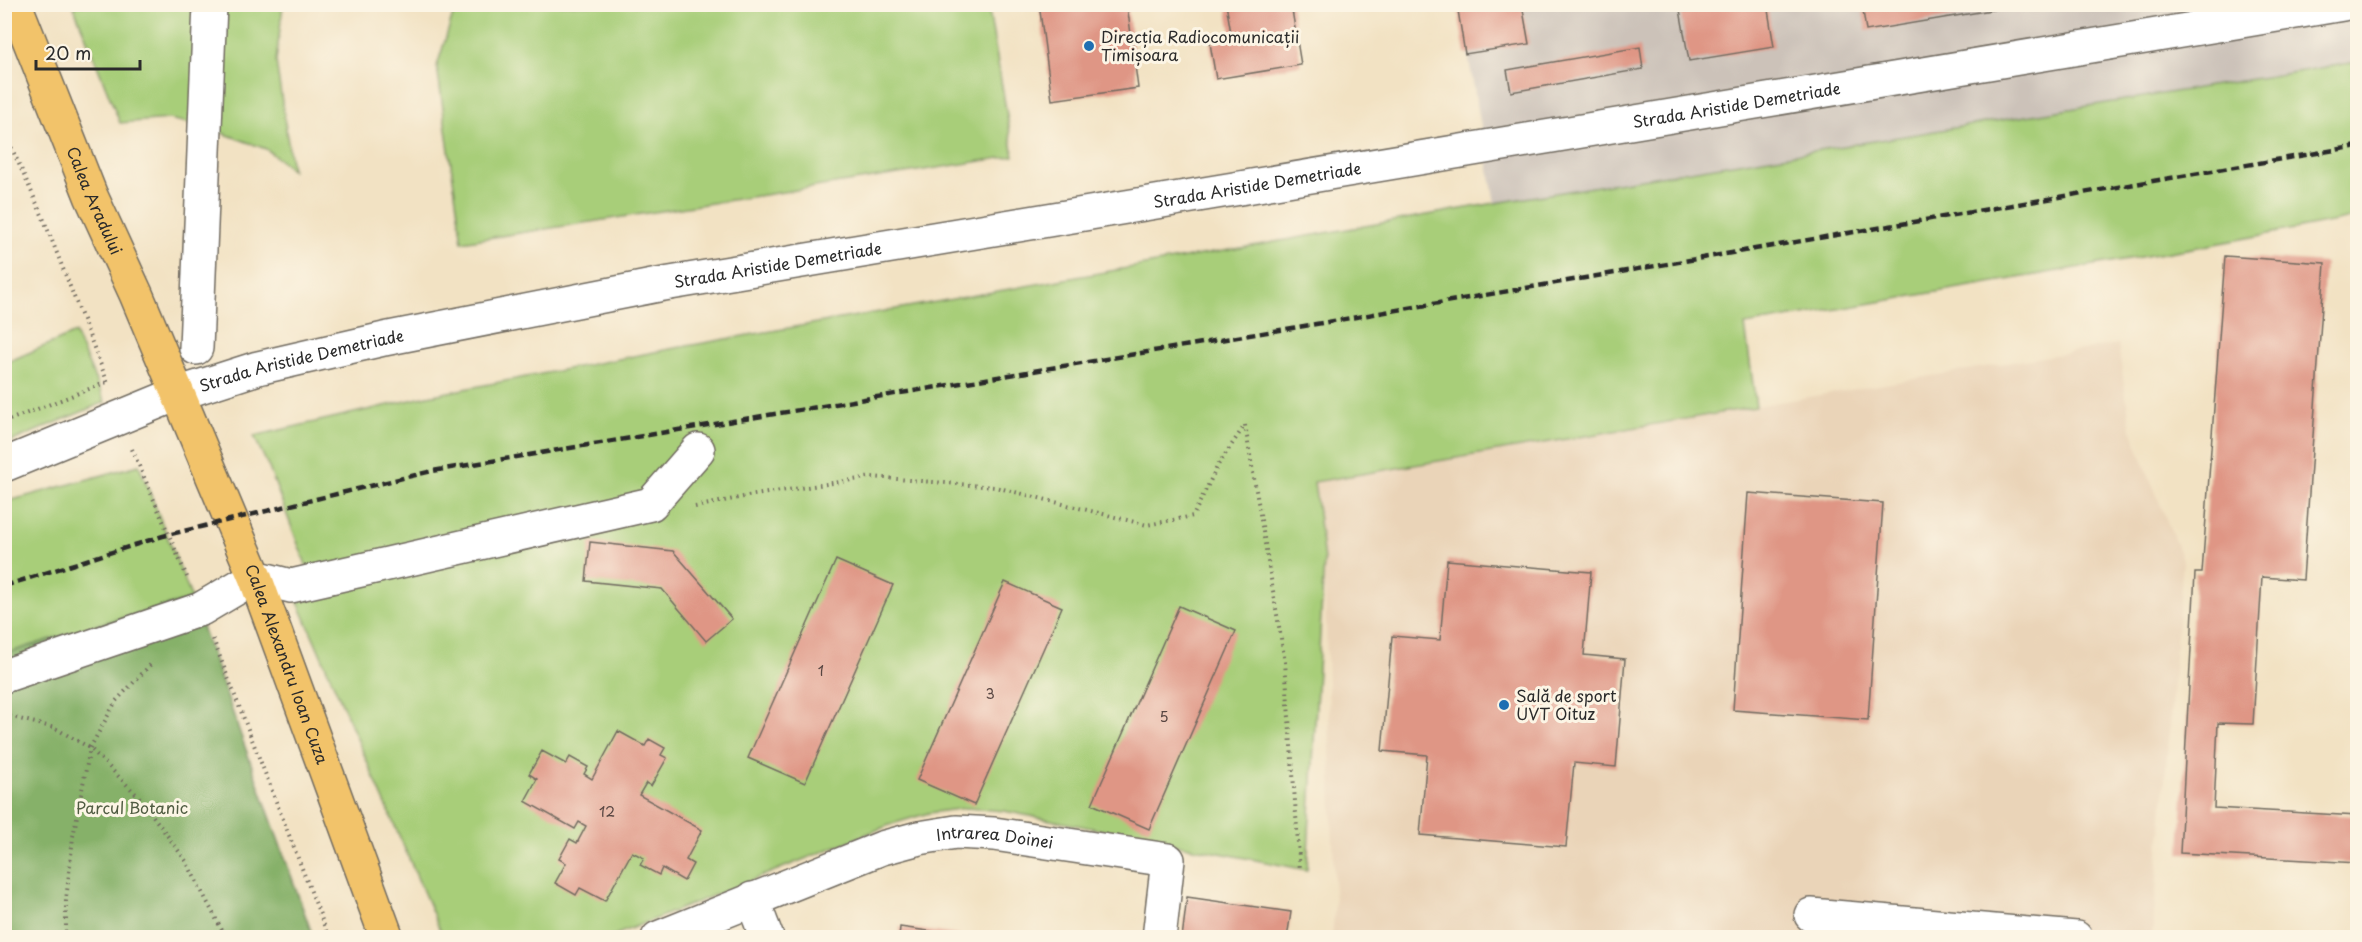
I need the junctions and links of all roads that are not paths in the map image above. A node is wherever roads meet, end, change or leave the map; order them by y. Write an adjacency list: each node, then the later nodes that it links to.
1 (15, 4): 5 (main road, Calea Aradului)
2 (210, 4): 4 (street)
3 (2343, 4): 5 (street, Strada Aristide Demetriade)
4 (196, 348)
5 (177, 394): 7 (street, Strada Aristide Demetriade); 8 (main road, Calea Alexandru Ioan Cuza)
6 (698, 450): 8 (street)
7 (4, 465)
8 (255, 577): 9 (street); 12 (main road, Calea Alexandru Ioan Cuza)
9 (4, 676)
10 (752, 899): 13 (street, Intrarea Doinei); 14 (street); 15 (street, Intrarea Doinei)
11 (1811, 915): 16 (street)
12 (387, 938)
13 (658, 938)
14 (767, 938)
15 (1159, 938)
16 (2076, 938)

